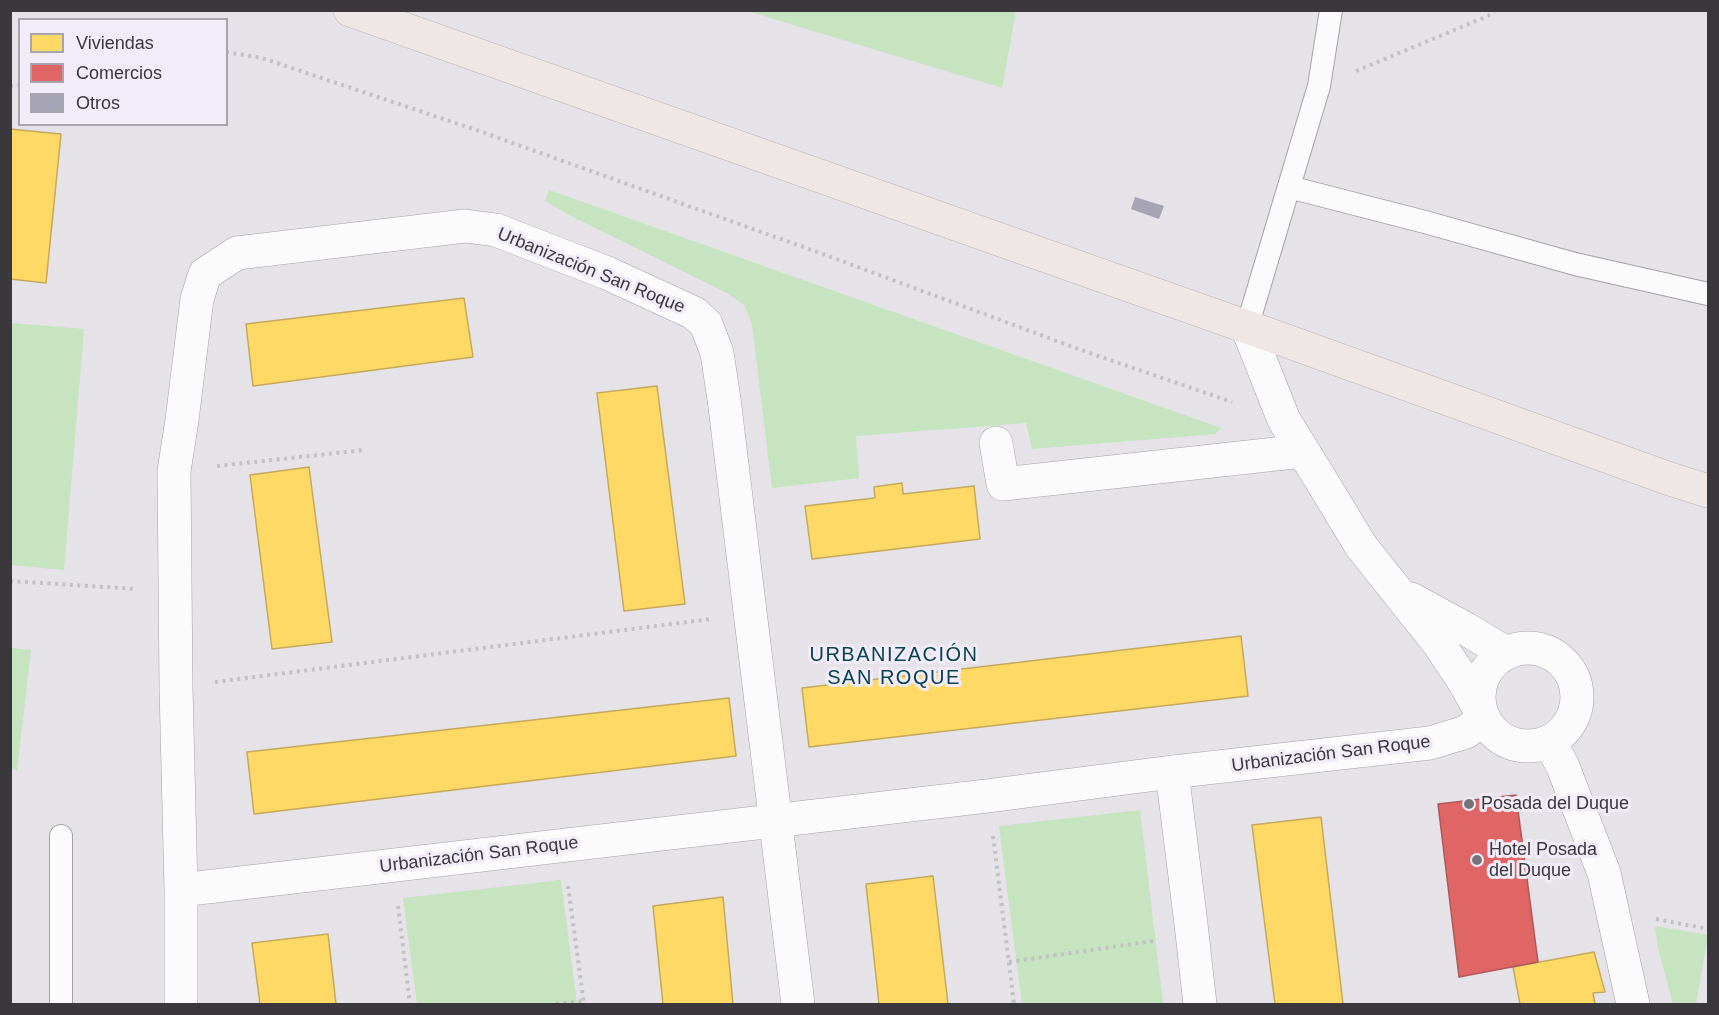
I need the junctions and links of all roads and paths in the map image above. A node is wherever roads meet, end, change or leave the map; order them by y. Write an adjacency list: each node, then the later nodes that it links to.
1 (350, 10): 8 (highway)
2 (1331, 10): 5 (lane)
3 (1495, 10): 5 (path)
4 (228, 52): 9 (path)
5 (1318, 86): 6 (lane)
6 (1289, 187): 7 (lane); 8 (lane)
7 (1708, 294)
8 (1247, 327): 9 (street); 14 (highway)
9 (1284, 420): 12 (street)
10 (996, 443): 12 (street)
11 (364, 450): 13 (path)
12 (1303, 451): 19 (street)
13 (174, 471): 18 (street, Urbanización San Roque); 20 (street, Urbanización San Roque)
14 (1670, 479): 15 (highway); 16 (highway)
15 (1708, 491)
16 (1708, 497)
17 (10, 581): 18 (path)
18 (175, 591): 22 (street, Urbanización San Roque)
19 (1399, 592): 21 (street); 23 (street)
20 (750, 614): 22 (path); 27 (street, Urbanización San Roque)
21 (1506, 653): 23 (street); 24 (street)
22 (176, 687): 30 (street, Urbanización San Roque)
23 (1481, 714): 24 (street); 25 (street, Urbanización San Roque)
24 (1550, 741): 44 (street)
25 (1172, 772): 26 (street, Urbanización San Roque); 43 (street)
26 (987, 796): 27 (street, Urbanización San Roque); 35 (path)
27 (776, 821): 30 (street, Urbanización San Roque); 41 (street, Urbanización San Roque)
28 (61, 836): 37 (lane)
29 (568, 886): 36 (path)
30 (181, 890): 38 (street, Urbanización San Roque)
31 (398, 905): 39 (path)
32 (1655, 919): 33 (path)
33 (1708, 929)
34 (1163, 939): 35 (path)
35 (1009, 962): 42 (path)
36 (584, 1003): 40 (path)
37 (61, 1005)
38 (181, 1005)
39 (410, 1005)
40 (556, 1005)
41 (798, 1005)
42 (1014, 1005)
43 (1200, 1005)
44 (1633, 1005)

